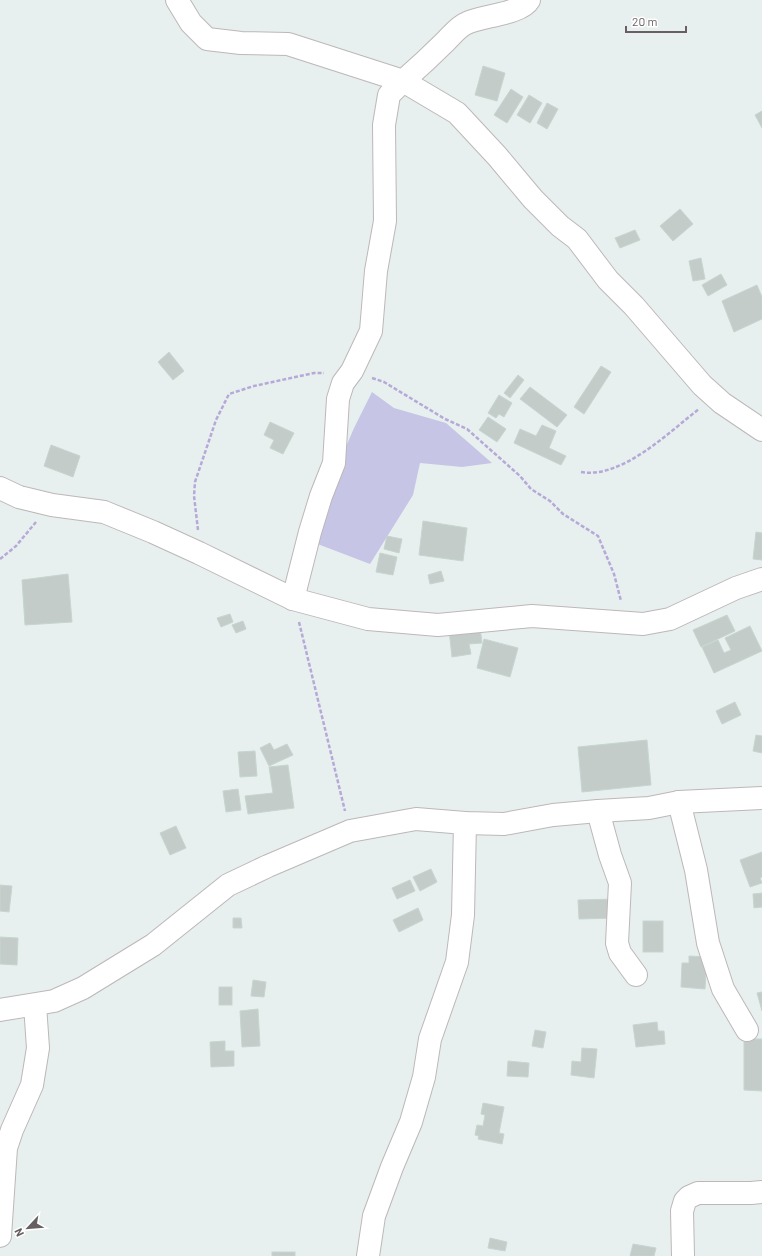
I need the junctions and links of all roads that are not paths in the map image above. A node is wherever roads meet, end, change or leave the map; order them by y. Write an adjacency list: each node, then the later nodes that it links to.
1 (177, 0): 3 (street)
2 (529, 0): 3 (street)
3 (403, 81): 4 (street); 7 (street)
4 (762, 430)
5 (0, 488): 7 (street)
6 (762, 580): 7 (street)
7 (293, 599)
8 (762, 798): 9 (street)
9 (679, 802): 10 (street); 15 (street)
10 (598, 811): 11 (street); 12 (street)
11 (465, 823): 13 (street); 18 (street)
12 (636, 976)
13 (35, 1005): 14 (street); 17 (street)
14 (0, 1010)
15 (747, 1030)
16 (762, 1192): 19 (street)
17 (0, 1236)
18 (368, 1256)
19 (683, 1256)

